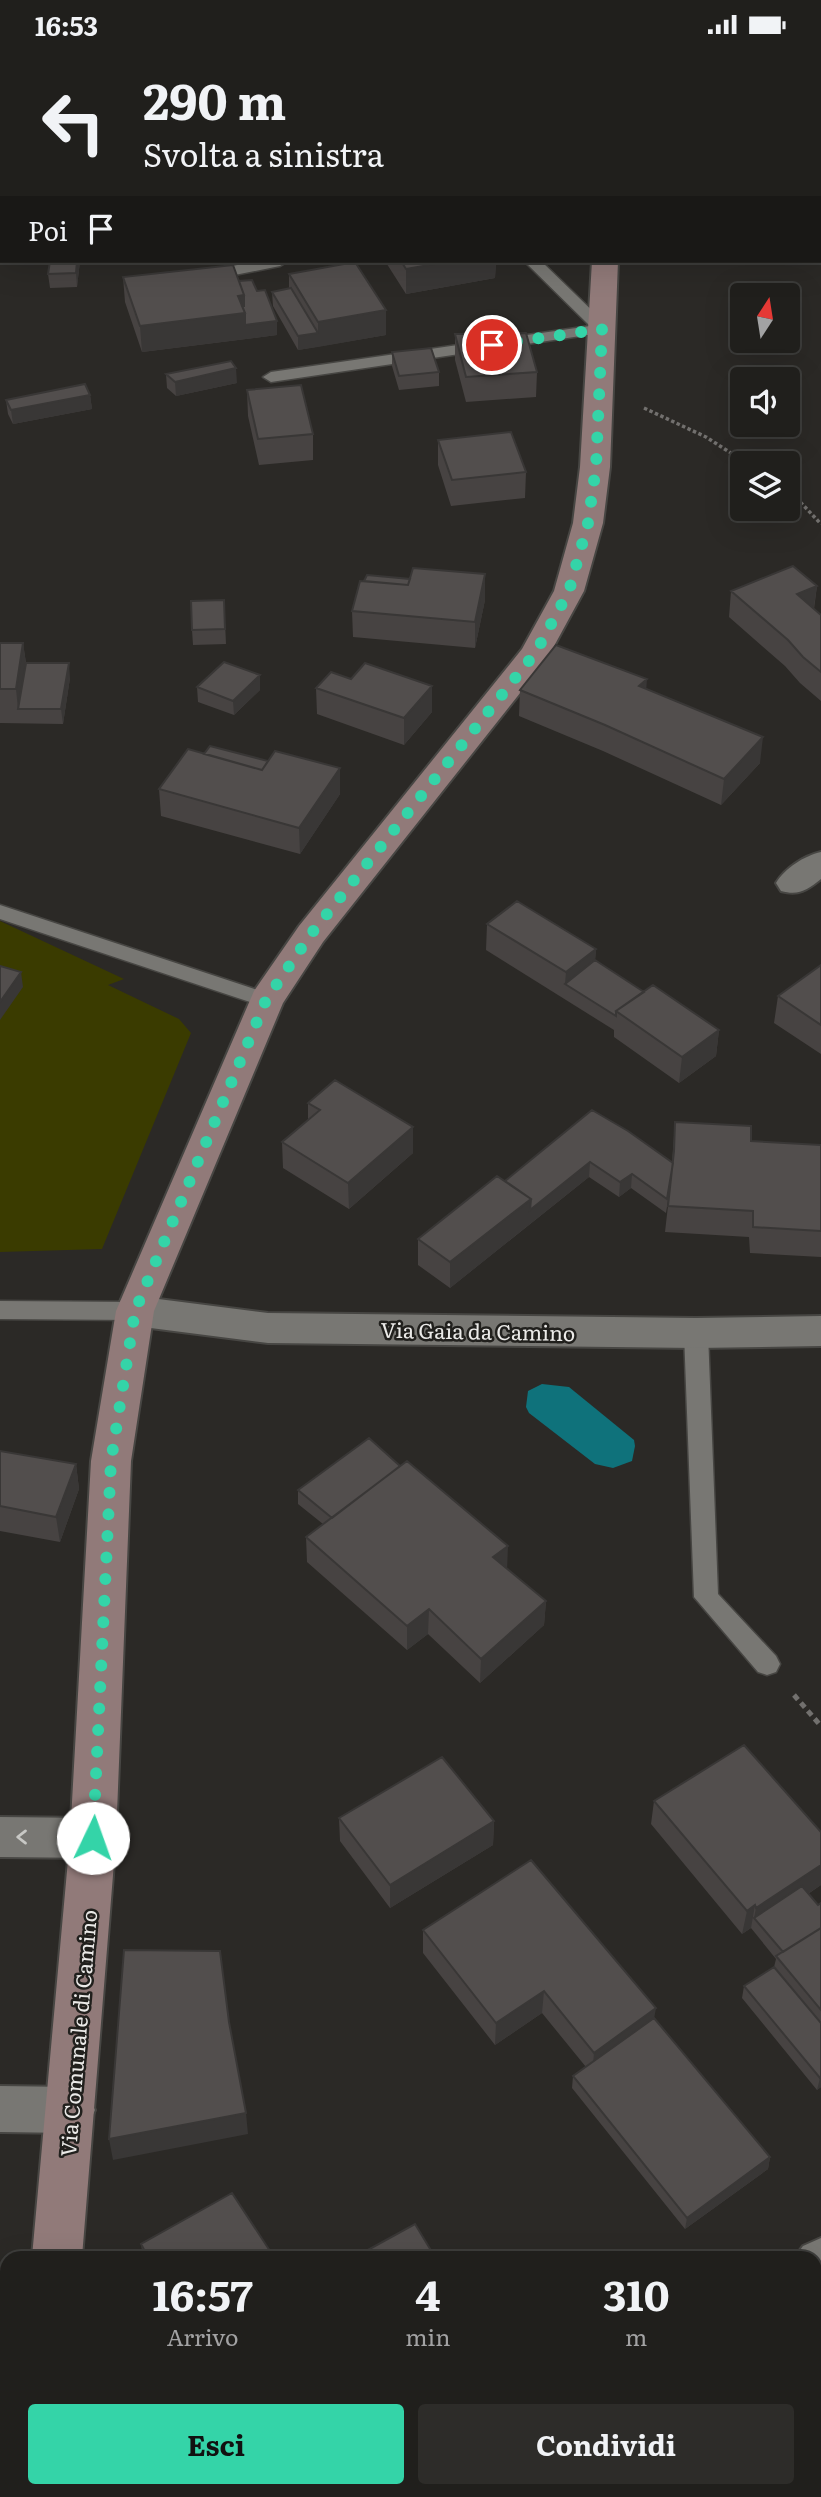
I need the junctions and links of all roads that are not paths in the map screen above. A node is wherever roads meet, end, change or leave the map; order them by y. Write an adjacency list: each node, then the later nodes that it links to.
1 (270, 263): 4 (lane)
2 (533, 263): 5 (lane)
3 (606, 263): 5 (street, Via Comunale di Camino)
4 (189, 279)
5 (602, 329): 6 (lane); 10 (street, Via Comunale di Camino)
6 (271, 377)
7 (821, 863): 8 (street)
8 (793, 883)
9 (0, 912): 10 (lane)
10 (266, 1000): 12 (street, Via Comunale di Camino)
11 (0, 1310): 12 (lane)
12 (135, 1311): 14 (street, Via Gaia da Camino); 17 (street, Via Comunale di Camino)
13 (821, 1331): 14 (street, Via Gaia da Camino)
14 (696, 1333): 15 (lane)
15 (767, 1664)
16 (0, 1837): 17 (street, one-way to 16)
17 (93, 1838): 19 (street, Via Comunale di Camino)
18 (0, 2109): 19 (street)
19 (71, 2110): 20 (street, Via Comunale di Camino)
20 (58, 2251)

